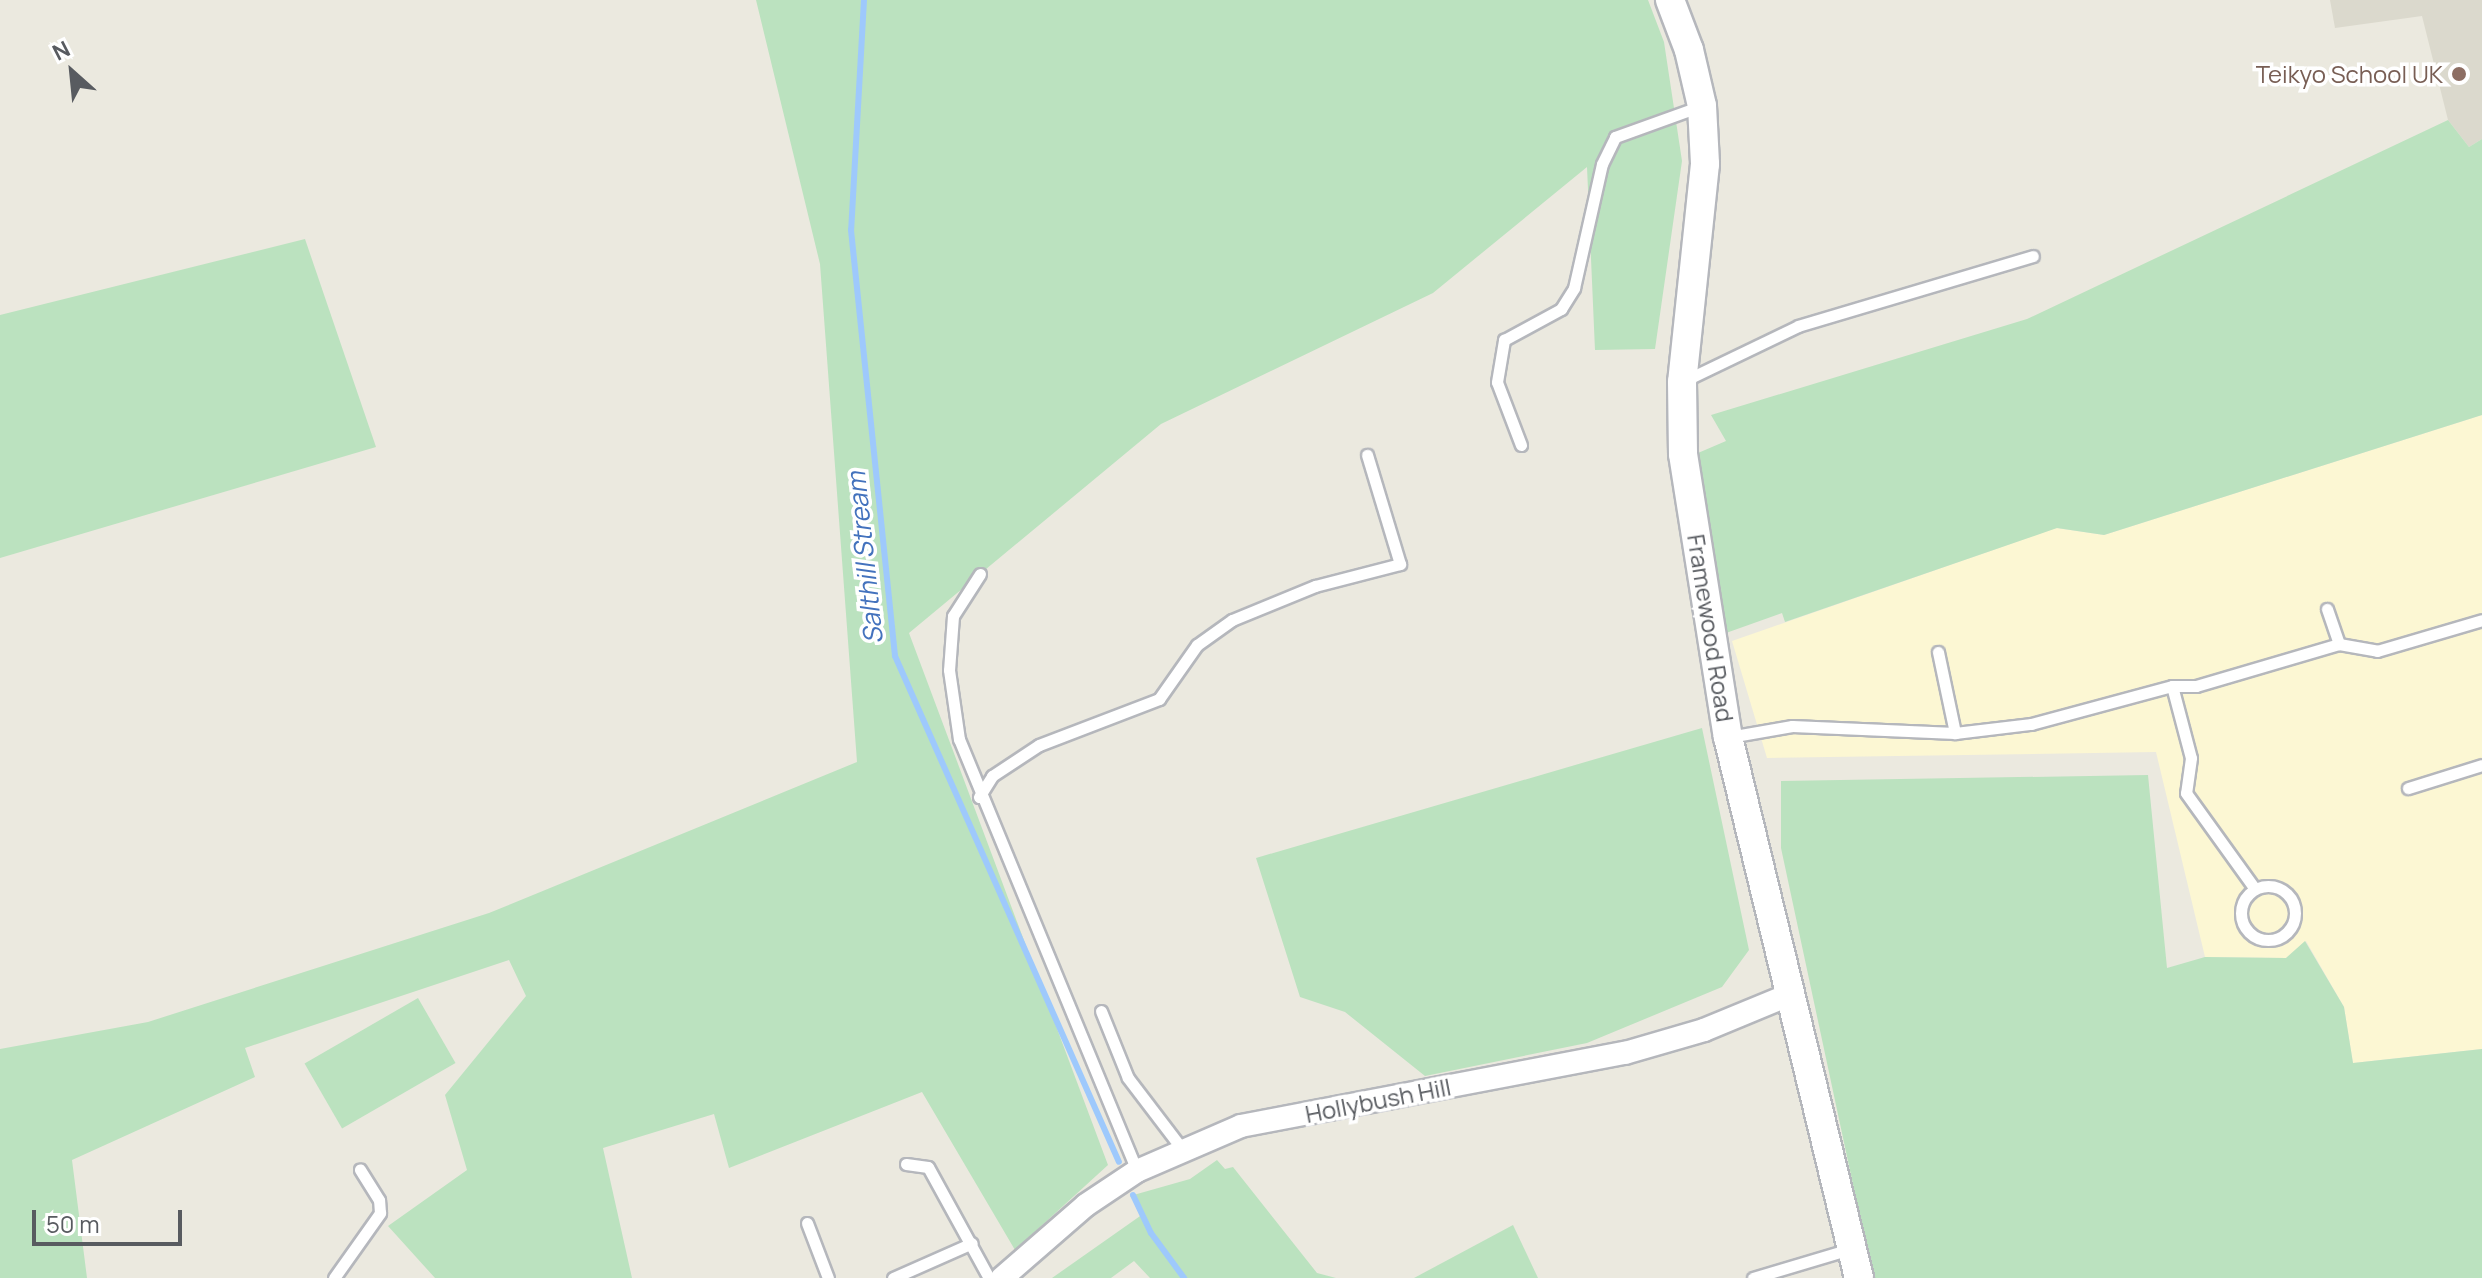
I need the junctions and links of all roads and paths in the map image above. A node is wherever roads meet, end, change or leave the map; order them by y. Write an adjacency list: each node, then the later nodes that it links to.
1 (1670, 0): 2 (street, Framewood Road)
2 (1702, 106): 4 (street, Framewood Road); 5 (lane)
3 (2033, 256): 4 (lane)
4 (1682, 382): 14 (street, Framewood Road)
5 (1521, 445)
6 (1367, 455): 17 (lane)
7 (980, 574): 17 (lane)
8 (2327, 609): 10 (lane)
9 (2482, 620): 10 (lane)
10 (2339, 644): 12 (lane)
11 (1938, 652): 13 (lane)
12 (2172, 686): 13 (lane); 18 (lane)
13 (1955, 733): 14 (lane)
14 (1728, 737): 19 (street, Framewood Road)
15 (2482, 765): 16 (lane)
16 (2408, 788)
17 (979, 797): 24 (lane)
18 (2255, 889): 18 (lane)
19 (1789, 995): 21 (street, Hollybush Hill); 27 (street, Framewood Road)
20 (1101, 1011): 21 (lane)
21 (1182, 1149): 24 (street, Hollybush Hill)
22 (906, 1164): 26 (lane)
23 (360, 1170): 28 (lane)
24 (1137, 1171): 32 (street, Hollybush Hill)
25 (807, 1223): 29 (lane)
26 (972, 1243): 30 (lane); 31 (lane)
27 (1854, 1248): 33 (lane); 34 (street, Framewood Road)
28 (334, 1278)
29 (828, 1278)
30 (893, 1278)
31 (989, 1278)
32 (1002, 1278)
33 (1753, 1278)
34 (1859, 1278)

